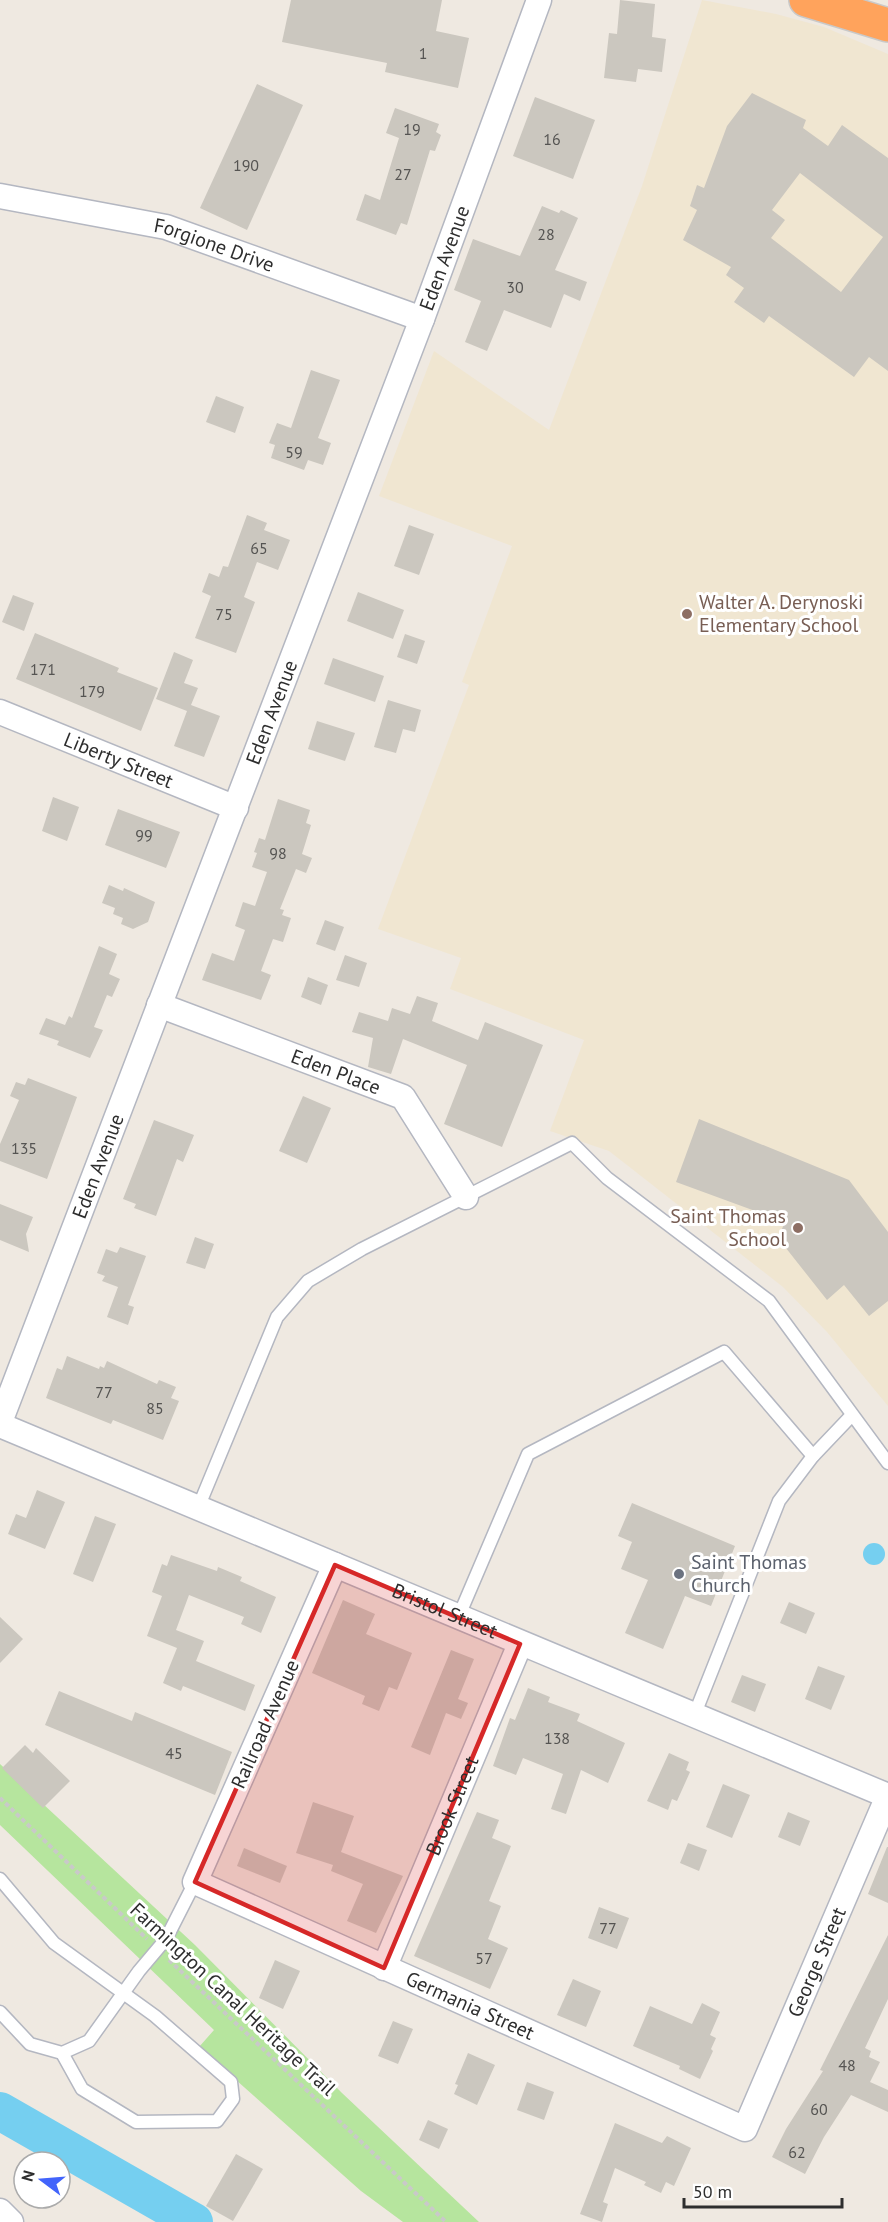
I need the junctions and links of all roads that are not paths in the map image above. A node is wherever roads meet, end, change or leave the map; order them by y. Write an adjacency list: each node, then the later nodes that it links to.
1 (539, 0): 5 (street, Eden Avenue)
2 (806, 0): 3 (highway)
3 (888, 26)
4 (0, 196): 5 (street, Forgione Drive)
5 (422, 320): 7 (street, Eden Avenue)
6 (0, 712): 7 (street, Liberty Street)
7 (236, 808): 8 (street, Eden Avenue)
8 (159, 1005): 9 (street, Eden Place); 11 (street, Eden Avenue)
9 (466, 1197): 10 (lane); 14 (lane)
10 (852, 1415): 12 (lane); 13 (lane)
11 (0, 1424): 14 (street, Bristol Street)
12 (813, 1456): 16 (lane); 18 (lane)
13 (888, 1463)
14 (198, 1508): 15 (street, Bristol Street)
15 (335, 1565): 16 (street, Bristol Street); 21 (street, Railroad Avenue)
16 (458, 1618): 17 (street, Bristol Street)
17 (520, 1644): 18 (street, Bristol Street); 22 (street, Brook Street)
18 (694, 1716): 19 (street, Bristol Street)
19 (888, 1796): 26 (street, George Street)
20 (0, 1879): 23 (lane)
21 (195, 1882): 22 (street, Germania Street); 23 (lane)
22 (384, 1968): 26 (street, Germania Street)
23 (124, 1992): 25 (lane); 25 (lane)
24 (0, 2012): 25 (lane)
25 (62, 2053)
26 (745, 2129)
27 (0, 2211): 28 (street)
28 (10, 2222)

